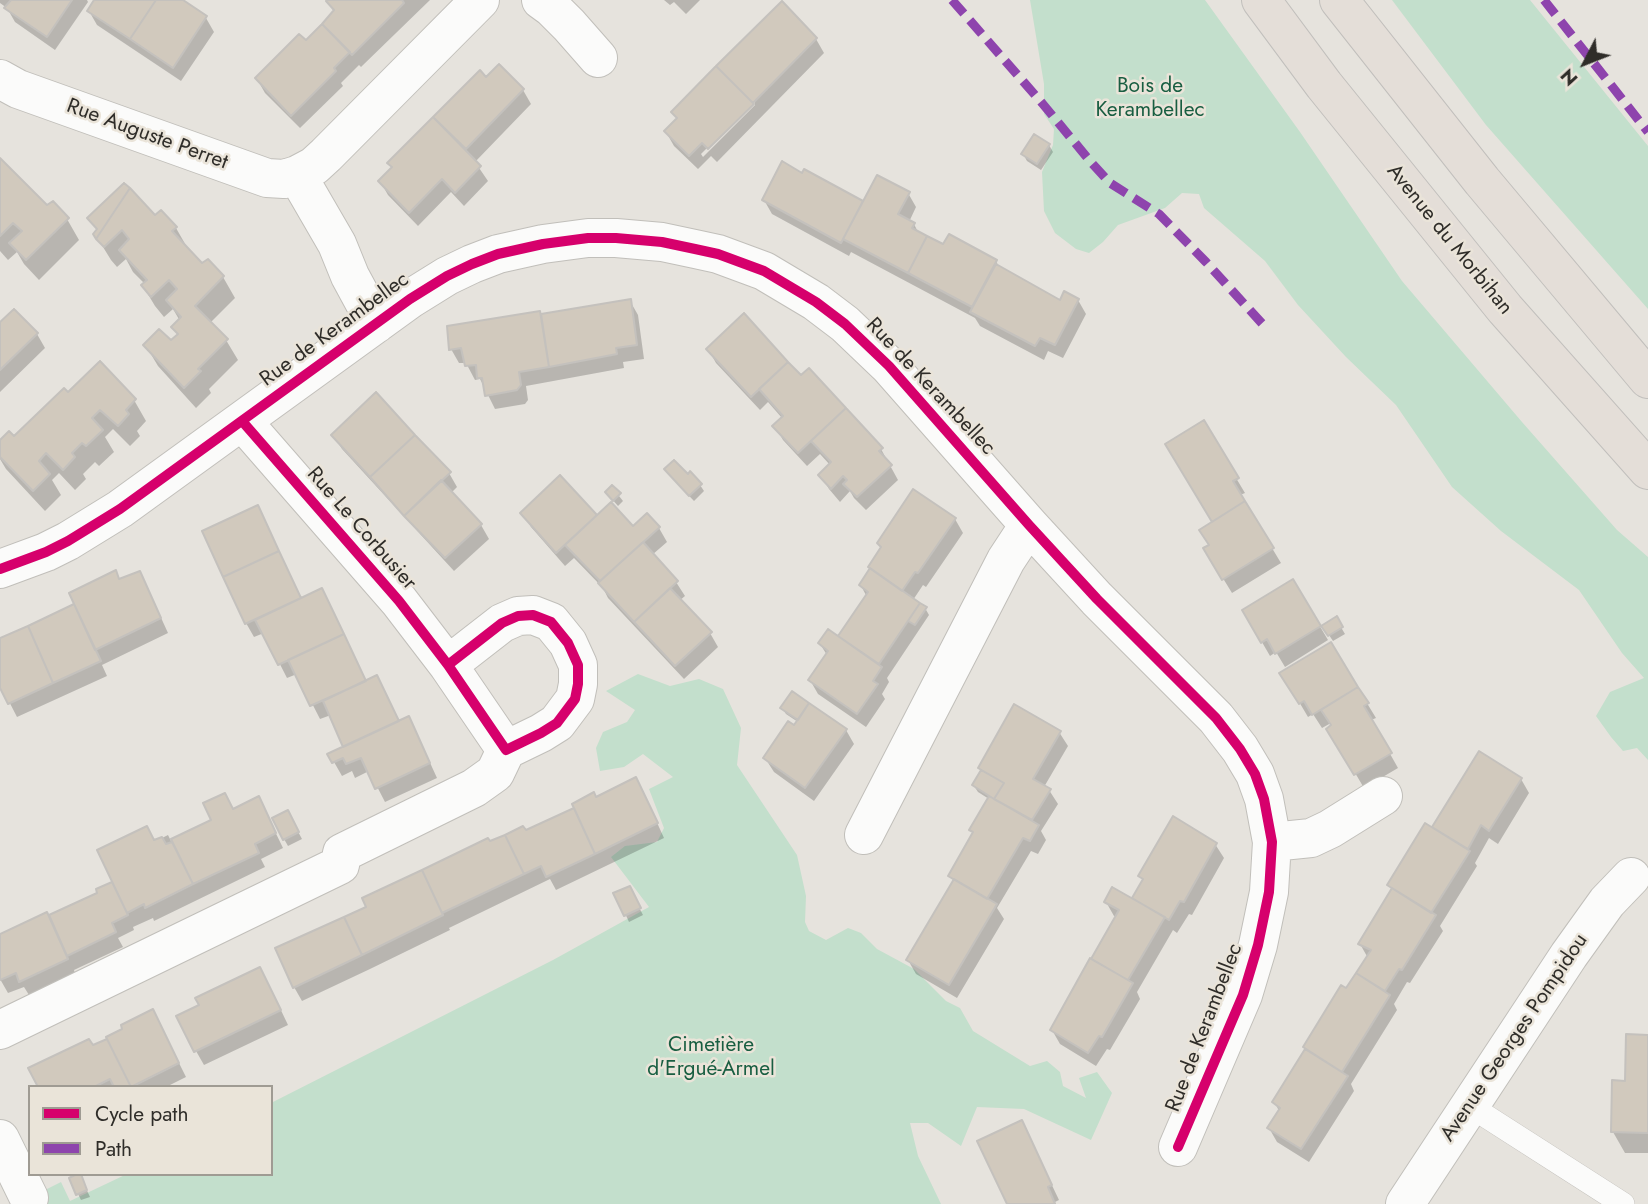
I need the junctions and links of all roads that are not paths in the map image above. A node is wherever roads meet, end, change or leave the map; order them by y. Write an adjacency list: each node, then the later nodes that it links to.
1 (480, 0): 7 (street)
2 (541, 0): 5 (street)
3 (1261, 0): 11 (highway, Avenue du Morbihan)
4 (1339, 0): 9 (highway)
5 (598, 58)
6 (0, 79): 7 (street, Rue Auguste Perret)
7 (297, 175): 8 (street)
8 (376, 324): 10 (street, Rue de Kerambellec); 12 (street, Rue de Kerambellec)
9 (1648, 379)
10 (242, 421): 13 (street, Rue de Kerambellec); 14 (street, Rue Le Corbusier)
11 (1648, 470)
12 (1029, 526): 17 (street); 18 (street, Rue de Kerambellec)
13 (0, 569)
14 (448, 665): 15 (street, Rue Le Corbusier); 15 (street)
15 (506, 750): 20 (street)
16 (1384, 796): 18 (street)
17 (863, 835)
18 (1272, 842): 23 (street, Rue de Kerambellec)
19 (1631, 877): 21 (street, Avenue Georges Pompidou)
20 (0, 1030)
21 (1471, 1106): 25 (street, Avenue Georges Pompidou); 26 (lane)
22 (0, 1139): 24 (street)
23 (1178, 1147)
24 (30, 1201)
25 (1405, 1204)
26 (1623, 1204)

